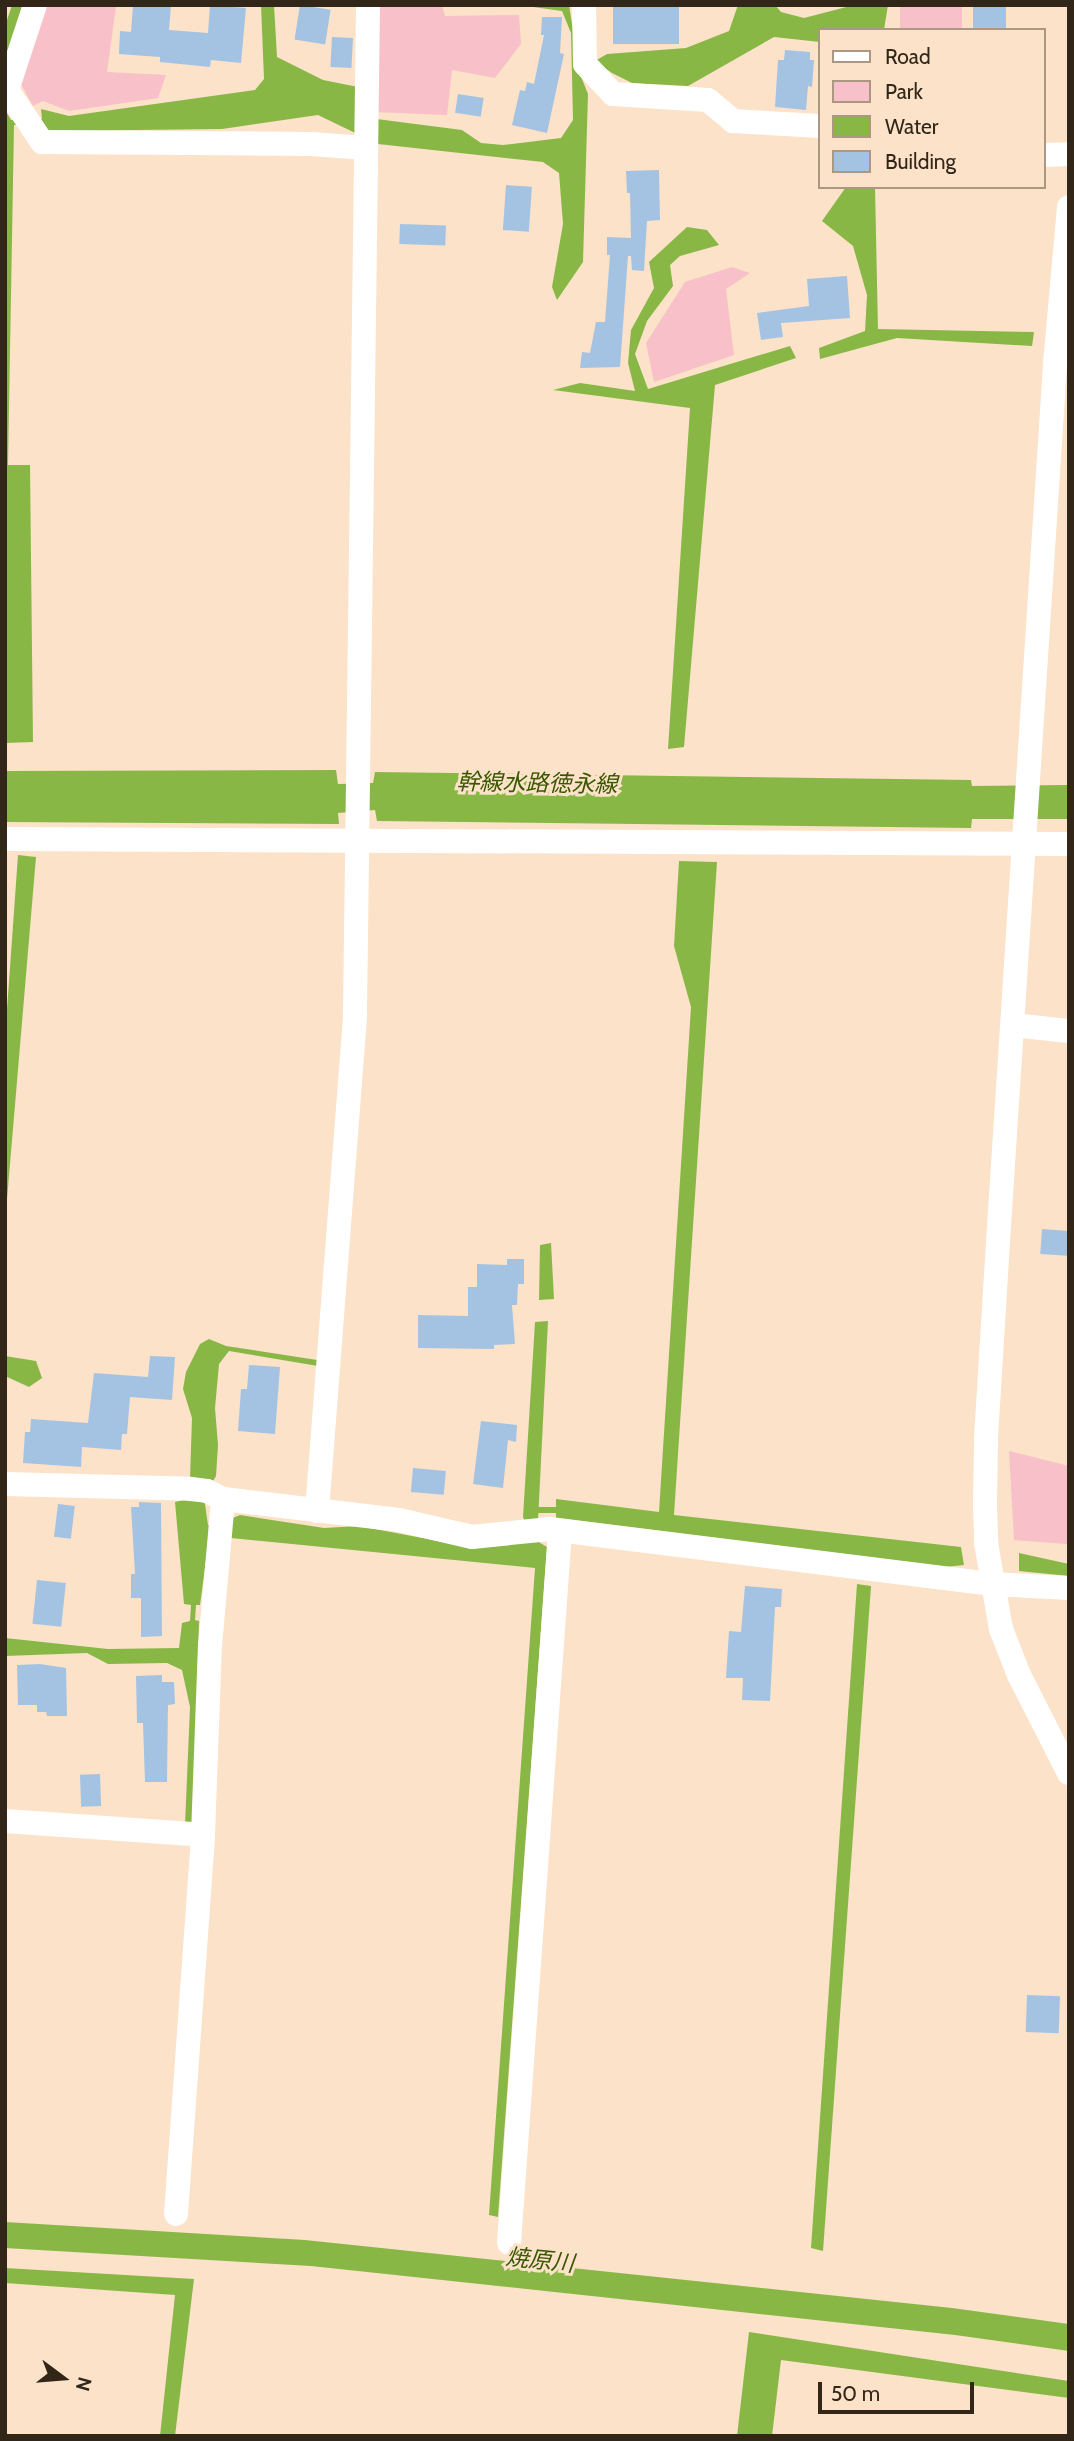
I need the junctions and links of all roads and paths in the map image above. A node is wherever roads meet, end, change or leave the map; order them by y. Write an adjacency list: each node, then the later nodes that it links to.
1 (35, 5): 4 (street)
2 (368, 5): 6 (street)
3 (583, 5): 5 (street)
4 (6, 90): 6 (street)
5 (818, 126)
6 (365, 142): 12 (street)
7 (1069, 154): 8 (street)
8 (1046, 155)
9 (1069, 207): 10 (street)
10 (1062, 365): 13 (street)
11 (5, 839): 12 (street)
12 (358, 842): 13 (street); 19 (street)
13 (1025, 844): 14 (street); 15 (street)
14 (1069, 844)
15 (1013, 1025): 16 (street); 21 (street)
16 (1069, 1031)
17 (5, 1484): 18 (street)
18 (212, 1506): 19 (street); 25 (street)
19 (317, 1511): 20 (street)
20 (541, 1531): 21 (street); 27 (street)
21 (993, 1584): 22 (street); 23 (street)
22 (1069, 1588)
23 (1069, 1773)
24 (5, 1821): 25 (street)
25 (203, 1835): 26 (street)
26 (176, 2214)
27 (509, 2243)

